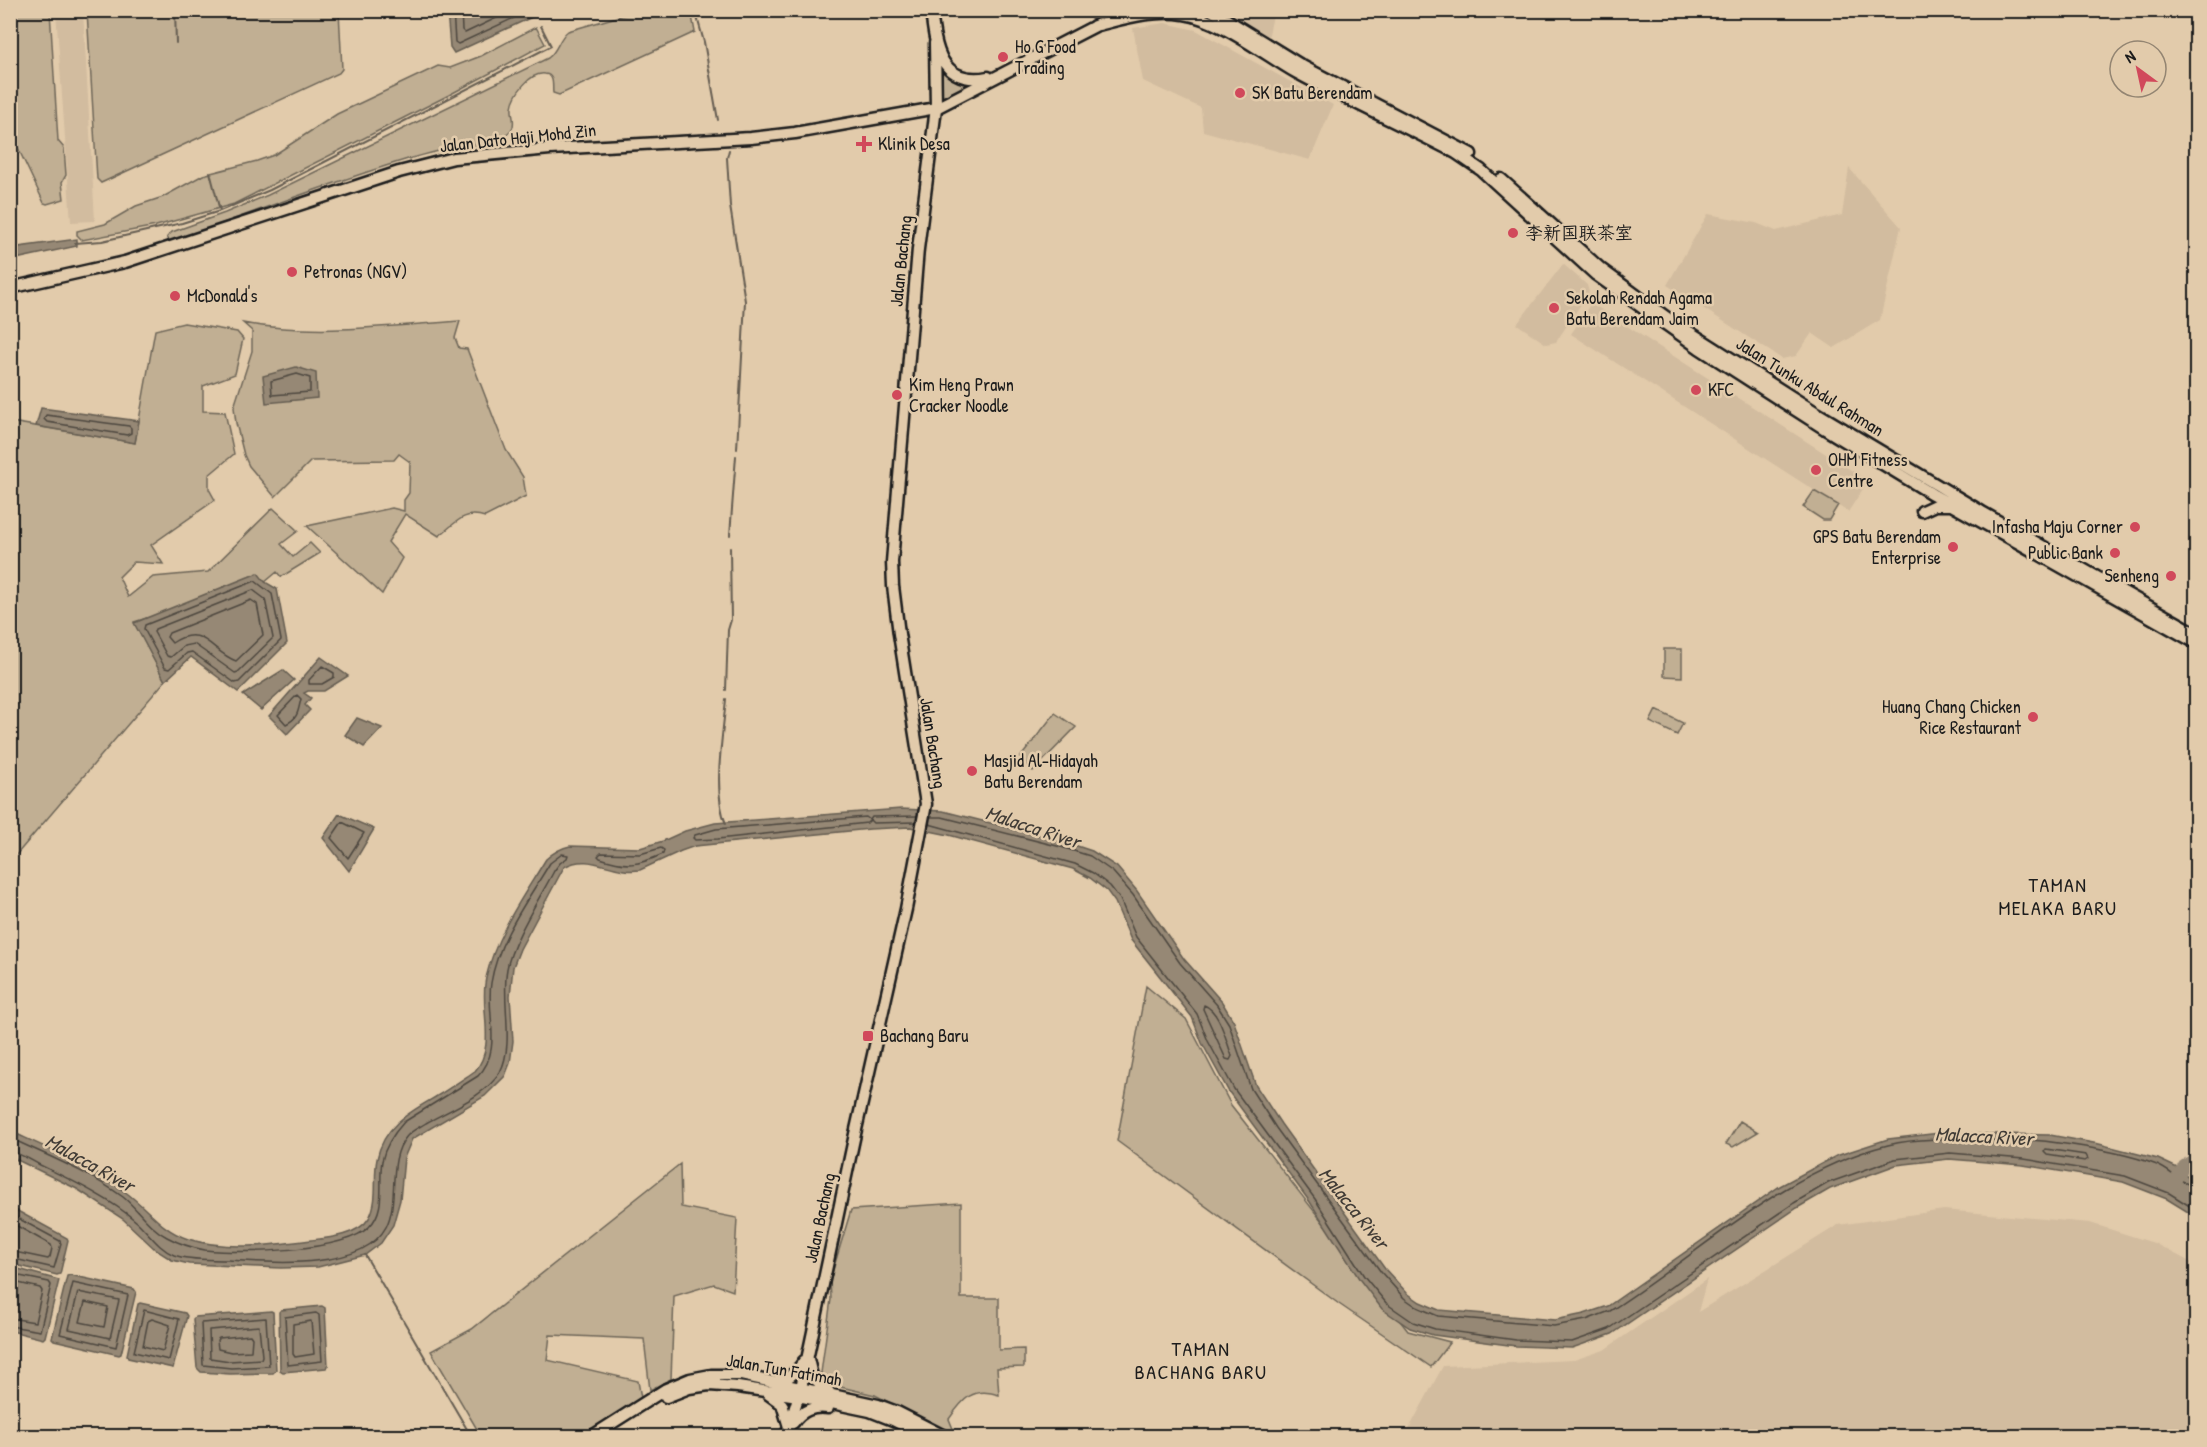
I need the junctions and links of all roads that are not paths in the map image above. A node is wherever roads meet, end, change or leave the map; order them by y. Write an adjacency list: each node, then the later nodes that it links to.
1 (931, 10): 6 (main road, Jalan Bachang)
2 (1127, 10): 5 (main road)
3 (1211, 10): 12 (main road, Jalan Tunku Abdul Rahman)
4 (1162, 12): 5 (main road, Jalan Tunku Abdul Rahman); 10 (main road, Jalan Tunku Abdul Rahman)
5 (1094, 26): 7 (main road, Jalan Dato Haji Mohd Zin)
6 (935, 43): 7 (main road); 8 (main road, Jalan Bachang)
7 (1004, 73): 8 (main road, Jalan Dato Haji Mohd Zin)
8 (936, 108): 9 (main road, Jalan Dato Haji Mohd Zin); 14 (main road, Jalan Bachang)
9 (10, 288)
10 (1955, 506): 11 (main road); 13 (main road, Jalan Tunku Abdul Rahman)
11 (1922, 511)
12 (2196, 633)
13 (2196, 643)
14 (807, 1356): 15 (main road); 17 (main road, Jalan Bachang); 18 (main road)
15 (758, 1379): 17 (main road, Jalan Tun Fatimah); 21 (main road, Jalan Tun Fatimah)
16 (760, 1391): 17 (main road, Jalan Tun Fatimah); 20 (main road); 22 (main road, Jalan Tun Fatimah)
17 (800, 1392): 18 (main road, Jalan Tun Fatimah); 19 (main road, Jalan Tun Fatimah); 20 (main road, Jalan Bachang)
18 (839, 1395): 24 (main road, Jalan Tun Fatimah)
19 (857, 1408): 20 (main road); 23 (main road, Jalan Tun Fatimah)
20 (788, 1432)
21 (592, 1437)
22 (602, 1437)
23 (925, 1437)
24 (944, 1437)

